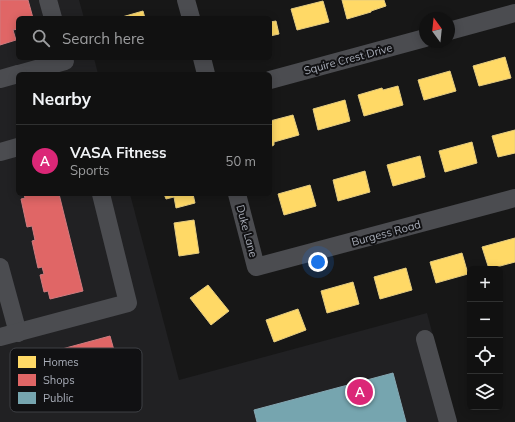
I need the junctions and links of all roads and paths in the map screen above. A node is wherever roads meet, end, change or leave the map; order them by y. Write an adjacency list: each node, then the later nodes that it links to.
1 (48, 0): 4 (street)
2 (186, 0): 5 (street)
3 (515, 14): 6 (street)
4 (52, 16)
5 (190, 16)
6 (455, 29)
7 (419, 40): 14 (street, Squire Crest Drive)
8 (202, 60): 11 (street)
9 (66, 64): 10 (street)
10 (28, 72)
11 (206, 72)
12 (16, 75): 13 (street)
13 (0, 79)
14 (272, 79)
15 (16, 148): 16 (street)
16 (0, 152)
17 (101, 196): 22 (street)
18 (238, 196): 21 (street, Duke Lane)
19 (515, 198): 21 (street, Burgess Road)
20 (0, 267): 22 (street)
21 (256, 267)
22 (18, 332): 23 (street)
23 (0, 337)
24 (425, 339): 25 (street)
25 (448, 422)

